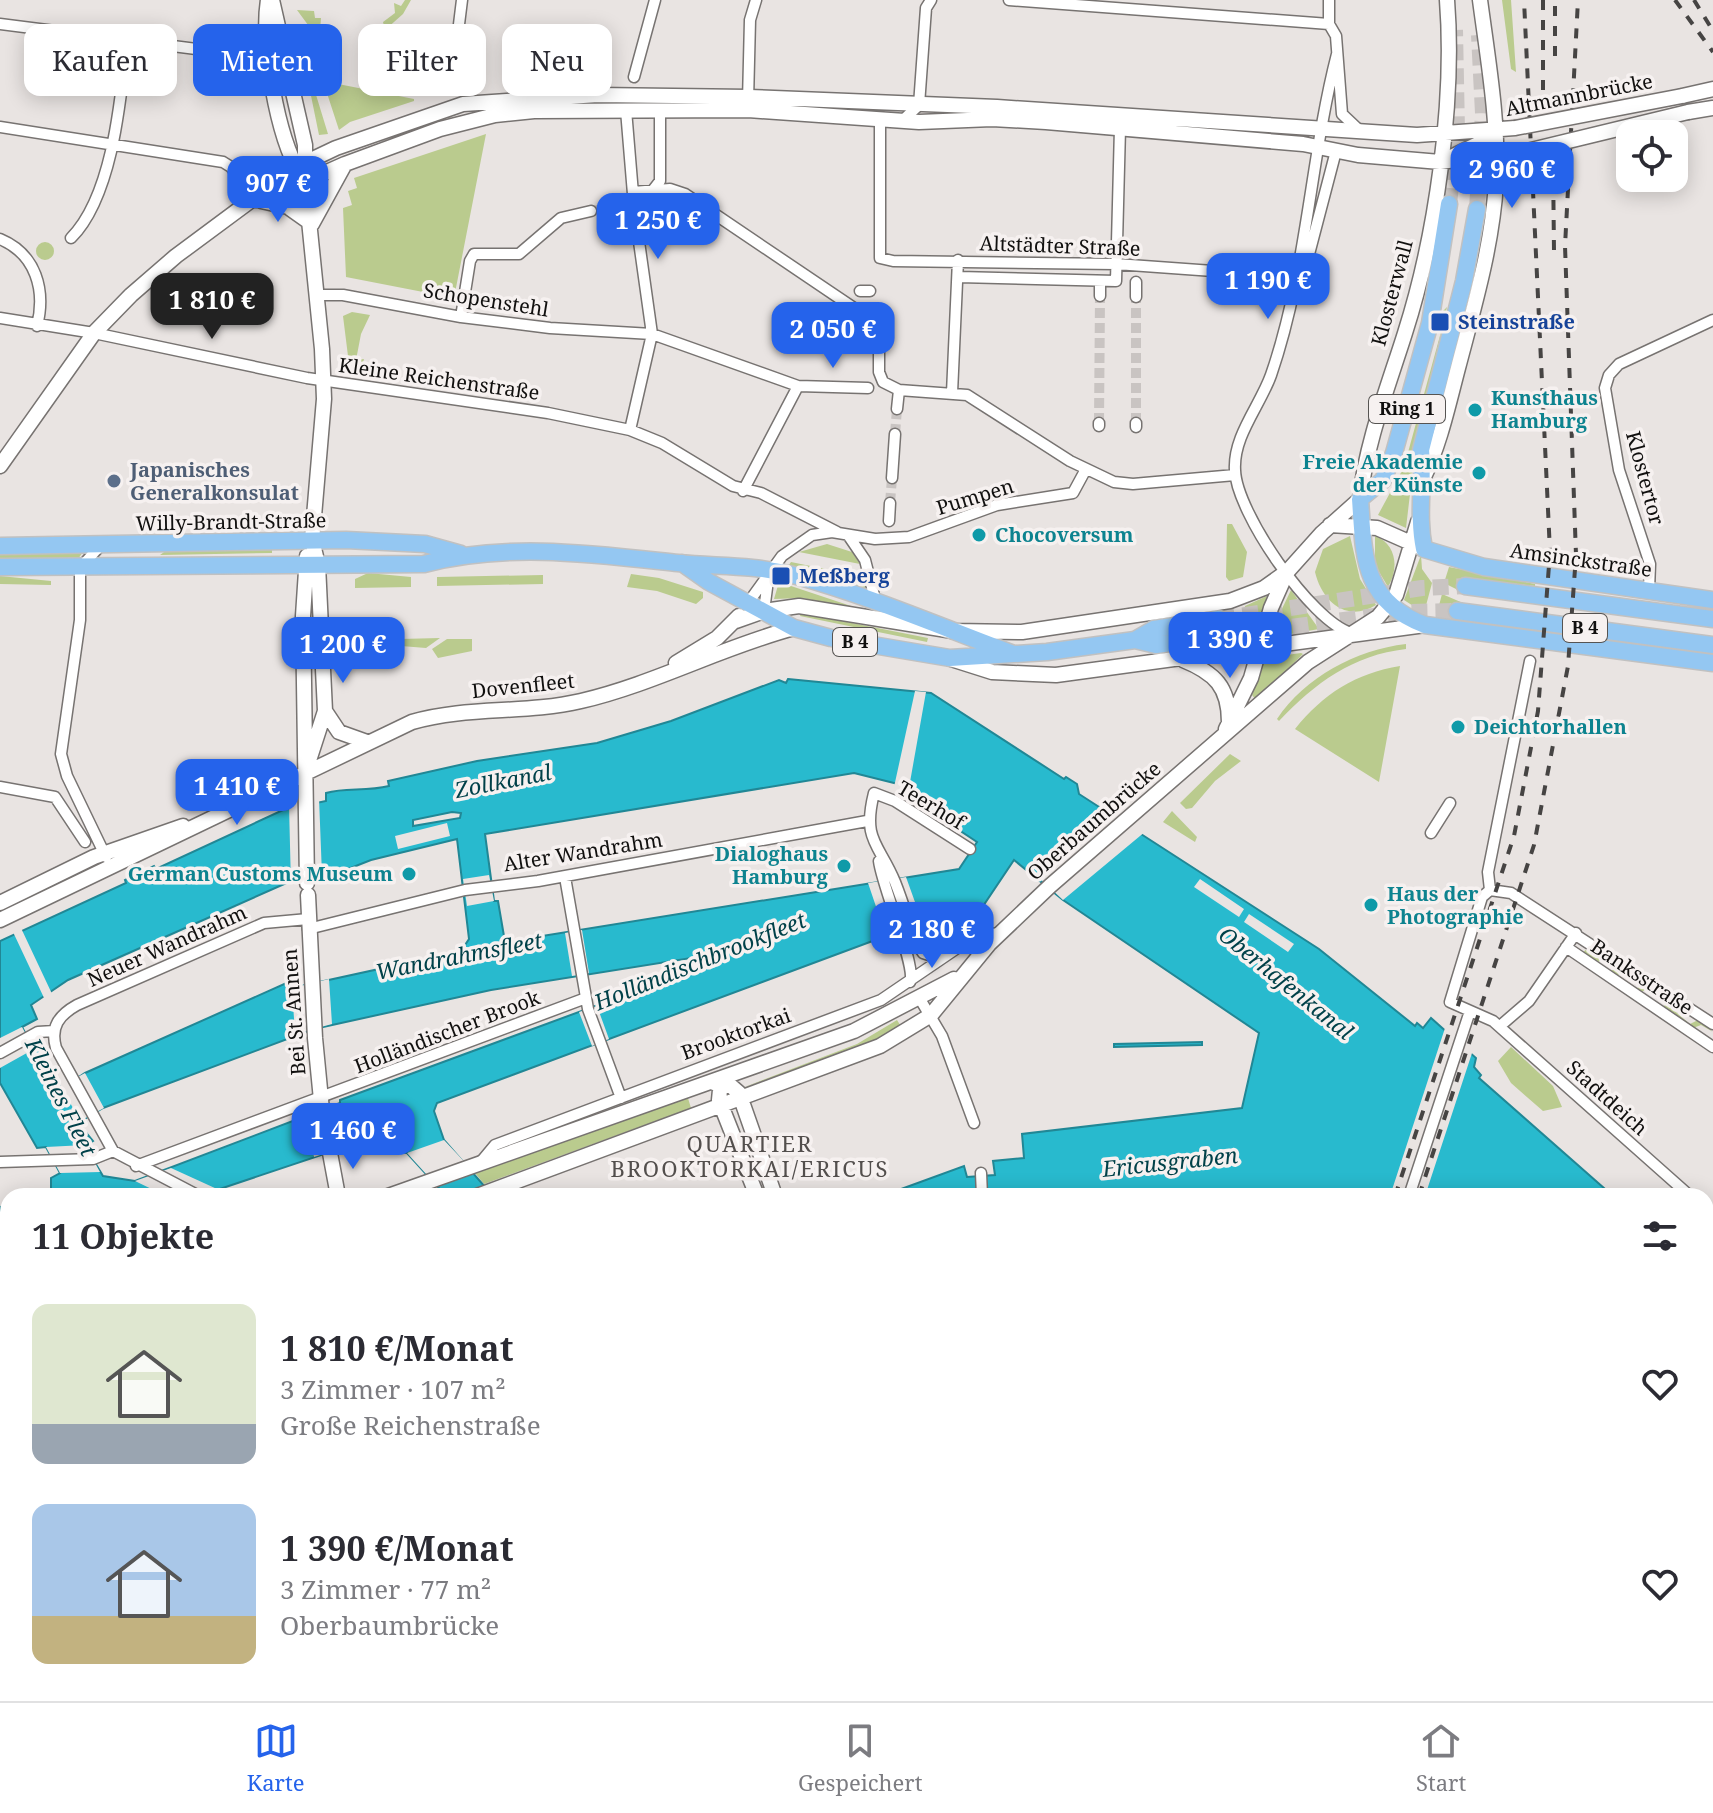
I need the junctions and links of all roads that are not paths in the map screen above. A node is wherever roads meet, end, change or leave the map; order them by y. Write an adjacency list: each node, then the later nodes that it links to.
1 (270, 0): 11 (main road); 41 (main road)
2 (462, 0): 12 (street)
3 (655, 0): 16 (street)
4 (756, 0): 21 (street)
5 (931, 0): 22 (street)
6 (1009, 0): 13 (street)
7 (1329, 0): 13 (street)
8 (1447, 0): 33 (main road, Ring 1)
9 (1480, 0): 31 (main road, Ring 1)
10 (0, 24): 14 (street)
11 (265, 24)
12 (459, 24)
13 (1329, 24): 15 (street)
14 (24, 27)
15 (1337, 54): 29 (street); 30 (street)
16 (634, 77)
17 (1713, 89): 31 (main road, Altmannbrücke, bridge)
18 (634, 95): 21 (main road); 24 (main road); 25 (main road); 41 (main road)
19 (120, 96): 34 (street)
20 (279, 96): 41 (main road)
21 (748, 103): 22 (main road); 25 (main road); 26 (main road)
22 (919, 105): 27 (street); 29 (main road)
23 (1713, 108): 38 (main road, Altmannbrücke, bridge)
24 (626, 110): 25 (main road); 42 (main road); 45 (street)
25 (660, 110): 44 (street)
26 (880, 120): 27 (main road); 55 (street, Altstädter Straße)
27 (901, 122): 32 (main road)
28 (0, 127): 34 (street)
29 (1322, 128): 30 (main road); 35 (street)
30 (1360, 132): 33 (main road)
31 (1495, 133): 33 (main road, Altmannbrücke); 37 (main road); 38 (main road, Ring 1)
32 (1120, 134): 35 (main road); 56 (street)
33 (1447, 134): 37 (main road, Ring 1); 40 (main road, Klosterwall / Ring 1)
34 (114, 145): 46 (street); 53 (street)
35 (1319, 146): 36 (main road); 59 (street)
36 (1336, 151): 40 (main road); 59 (street)
37 (1458, 152): 39 (main road); 40 (main road)
38 (1495, 158): 39 (main road, Altmannbrücke); 84 (main road, Ring 1)
39 (1475, 160): 40 (main road, Altmannbrücke)
40 (1440, 162): 86 (main road, Klosterwall / Ring 1)
41 (301, 164): 43 (main road); 46 (main road)
42 (345, 164): 43 (main road); 52 (main road)
43 (305, 181): 46 (main road); 52 (main road)
44 (653, 190): 45 (street); 75 (street)
45 (633, 192): 48 (street)
46 (256, 200): 52 (main road); 70 (main road)
47 (1449, 204): 86 (main road, Ring 1)
48 (634, 206): 49 (street); 71 (street)
49 (616, 208)
50 (1477, 209): 84 (main road, Ring 1)
51 (591, 211): 66 (street)
52 (312, 224): 63 (main road)
53 (71, 238)
54 (0, 239): 69 (street)
55 (963, 260): 56 (street, Altstädter Straße); 58 (street)
56 (1116, 264): 57 (street, Altstädter Straße); 60 (street, Altstädter Straße)
57 (1240, 273): 59 (street, Altstädter Straße); 62 (street)
58 (959, 277): 60 (street, Altstädter Straße); 76 (street)
59 (1297, 277): 82 (street)
60 (1100, 281): 64 (street)
61 (1136, 282): 65 (street)
62 (1239, 290)
63 (317, 295): 66 (street, Schopenstehl); 72 (main road)
64 (1100, 296)
65 (1136, 297)
66 (461, 317): 71 (street, Schopenstehl)
67 (0, 318): 69 (street, Kleine Reichenstraße)
68 (1713, 320): 104 (street, Klostertor)
69 (37, 326): 70 (street, Kleine Reichenstraße)
70 (94, 333): 72 (street, Kleine Reichenstraße); 80 (main road)
71 (652, 334): 73 (street, Schopenstehl); 78 (street)
72 (325, 381): 78 (street, Kleine Reichenstraße); 92 (main road)
73 (798, 386): 74 (street, Schopenstehl); 85 (street)
74 (868, 388)
75 (899, 390): 76 (street); 77 (street)
76 (952, 393): 81 (street)
77 (897, 409)
78 (630, 430): 85 (street, Kleine Reichenstraße)
79 (895, 434): 83 (street)
80 (0, 466)
81 (1086, 469): 82 (street); 91 (street, Pumpen)
82 (1235, 475): 102 (street)
83 (892, 478)
84 (1423, 479): 95 (main road)
85 (743, 491): 91 (street, Kleine Reichenstraße)
86 (1360, 499): 89 (main road); 90 (main road)
87 (890, 503): 88 (street)
88 (889, 521)
89 (1330, 525): 90 (main road); 102 (main road)
90 (1362, 525): 95 (main road); 108 (main road)
91 (843, 534): 101 (street); 107 (street)
92 (312, 540): 93 (main road, Willy-Brandt-Straße / B 4); 96 (main road, Willy-Brandt-Straße / B 4); 98 (main road)
93 (103, 544): 94 (main road, Willy-Brandt-Straße / B 4); 100 (street)
94 (0, 546)
95 (1419, 546): 104 (main road, Amsinckstraße); 108 (main road)
96 (462, 554): 97 (main road, Willy-Brandt-Straße / B 4); 98 (main road, Willy-Brandt-Straße / B 4)
97 (682, 563): 101 (main road, Willy-Brandt-Straße / B 4); 106 (main road, Willy-Brandt-Straße / B 4)
98 (311, 565): 100 (main road, Willy-Brandt-Straße / B 4); 126 (main road); 131 (main road)
99 (0, 567): 100 (main road, Willy-Brandt-Straße / B 4)
100 (80, 568): 130 (street)
101 (771, 570): 106 (street); 107 (main road, Willy-Brandt-Straße / B 4); 109 (street)
102 (1287, 572): 116 (main road, Willy-Brandt-Straße / B 4); 117 (street); 119 (main road, Oberbaumbrücke)
103 (1465, 586): 111 (main road, Amsinckstraße / B 4)
104 (1649, 590): 105 (main road, Amsinckstraße)
105 (1713, 600)
106 (748, 603): 109 (main road, Willy-Brandt-Straße / B 4); 112 (main road, Dovenfleet)
107 (876, 603): 116 (main road, Willy-Brandt-Straße / B 4)
108 (1390, 604): 113 (main road); 117 (main road)
109 (764, 611): 112 (main road, Dovenfleet); 115 (main road, Willy-Brandt-Straße / B 4); 116 (main road, Willy-Brandt-Straße)
110 (1457, 611): 118 (main road, B 4)
111 (1713, 619)
112 (736, 621): 125 (main road, Dovenfleet)
113 (1425, 625): 117 (main road, Willy-Brandt-Straße); 124 (main road)
114 (1220, 627): 120 (main road, Willy-Brandt-Straße / B 4)
115 (794, 628): 121 (main road, Willy-Brandt-Straße / B 4); 125 (main road, Dovenfleet)
116 (953, 631): 120 (main road, Willy-Brandt-Straße / B 4)
117 (1355, 634): 119 (main road, Willy-Brandt-Straße); 128 (main road, Oberbaumbrücke)
118 (1713, 645)
119 (1259, 650): 122 (main road, Willy-Brandt-Straße / B 4); 127 (main road, Oberbaumbrücke)
120 (1011, 653): 121 (main road, Willy-Brandt-Straße / B 4)
121 (950, 658): 122 (main road, Willy-Brandt-Straße / B 4)
122 (1183, 660): 127 (main road)
123 (1530, 661): 144 (street)
124 (1708, 664)
125 (659, 674): 129 (main road, Dovenfleet)
126 (325, 711): 129 (main road); 131 (main road)
127 (1229, 722): 128 (main road, Oberbaumbrücke)
128 (1222, 736): 148 (main road, Oberbaumbrücke)
129 (367, 742): 131 (main road, Dovenfleet)
130 (67, 776): 133 (street); 140 (street)
131 (304, 776): 135 (main road, Dovenfleet); 147 (main road, Bei St. Annen)
132 (0, 787): 133 (street)
133 (55, 797): 138 (street)
134 (1450, 803): 137 (street)
135 (203, 820): 140 (main road); 142 (main road)
136 (867, 821): 139 (street, Teerhof); 141 (street); 143 (street, Alter Wandrahm)
137 (1431, 833)
138 (85, 842)
139 (970, 849)
140 (105, 852): 142 (street); 145 (main road)
141 (879, 856): 151 (street); 153 (street)
142 (98, 875): 146 (main road)
143 (565, 877): 147 (street, Alter Wandrahm); 155 (street)
144 (1490, 890): 149 (street, Banksstraße); 156 (street, Stadtdeich)
145 (0, 903)
146 (0, 920)
147 (308, 924): 160 (street, Neuer Wandrahm); 168 (main road, Bei St. Annen)
148 (1000, 933): 151 (street, Brooktorkai); 152 (main road, Oberbaumbrücke)
149 (1576, 933): 150 (street, Banksstraße); 158 (street, Banksstraße)
150 (1566, 947): 159 (street); 161 (street, Banksstraße)
151 (941, 959): 153 (street, Brooktorkai)
152 (962, 974): 154 (main road, Oberbaumbrücke); 157 (main road, Oberbaumbrücke)
153 (909, 984): 166 (street, Brooktorkai)
154 (920, 999): 157 (street); 163 (main road, Brooktorkai)
155 (587, 1004): 166 (street); 168 (street, Holländischer Brook)
156 (1470, 1011): 159 (street, Stadtdeich); 183 (street)
157 (931, 1015): 167 (main road); 170 (street)
158 (1713, 1024)
159 (1500, 1026): 184 (street, Stadtdeich)
160 (54, 1031): 162 (street); 171 (street)
161 (1713, 1047)
162 (0, 1053)
163 (738, 1074): 164 (main road, Brooktorkai); 165 (main road)
164 (705, 1084): 165 (main road); 173 (main road, Brooktorkai)
165 (724, 1084): 167 (main road); 169 (main road)
166 (621, 1098): 173 (street, Brooktorkai)
167 (741, 1098): 169 (main road); 181 (main road)
168 (322, 1104): 174 (street, Holländischer Brook); 177 (main road, Bei St. Annen)
169 (720, 1106): 179 (main road); 180 (main road)
170 (974, 1123)
171 (113, 1151): 172 (street); 174 (street)
172 (0, 1162)
173 (475, 1165): 178 (main road, Brooktorkai)
174 (136, 1166): 176 (street)
175 (981, 1173): 182 (street)
176 (181, 1188)
177 (337, 1188)
178 (410, 1188)
179 (500, 1188)
180 (754, 1188)
181 (772, 1188)
182 (982, 1188)
183 (1412, 1188)
184 (1681, 1188)

